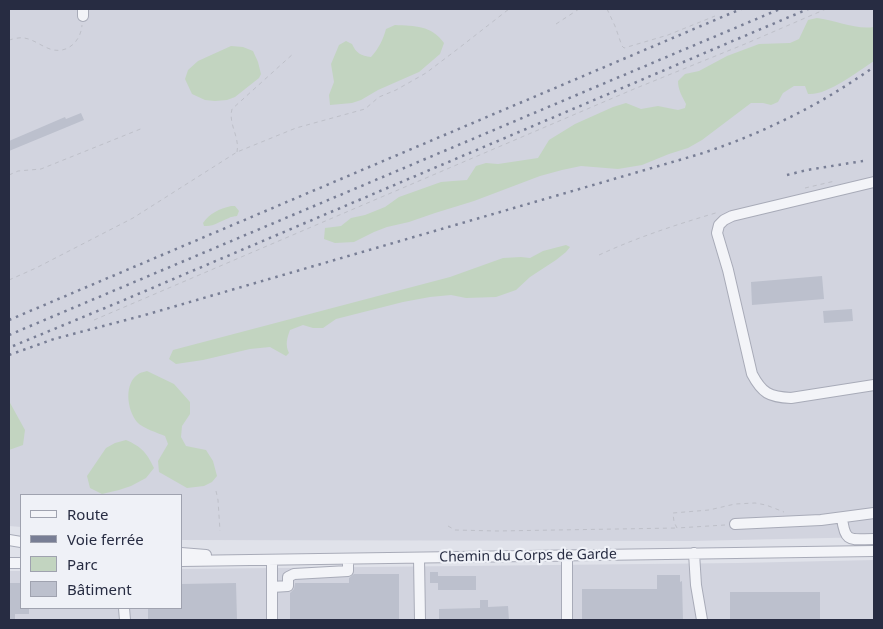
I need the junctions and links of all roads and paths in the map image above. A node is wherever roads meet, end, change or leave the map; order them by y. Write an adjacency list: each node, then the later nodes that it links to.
1 (509, 9): 11 (path)
2 (579, 9): 7 (path)
3 (607, 9): 6 (path)
4 (826, 9): 15 (path)
5 (83, 12): 8 (path)
6 (715, 16)
7 (556, 24)
8 (9, 40)
9 (294, 53): 11 (path)
10 (143, 128): 12 (path)
11 (237, 152): 14 (path)
12 (9, 175)
13 (874, 182): 16 (street)
14 (9, 280)
15 (94, 320)
16 (874, 384)
17 (216, 491): 24 (path)
18 (874, 513): 20 (street)
19 (788, 514): 23 (path)
20 (842, 518): 21 (street); 25 (street)
21 (735, 524): 23 (path)
22 (448, 526): 23 (path)
23 (677, 528)
24 (220, 532)
25 (874, 539)
26 (874, 551): 28 (street, Chemin du Corps de Garde)
27 (182, 553): 32 (street)
28 (694, 553): 29 (street, Chemin du Corps de Garde); 38 (street)
29 (566, 555): 30 (street, Chemin du Corps de Garde); 37 (street)
30 (420, 558): 31 (street, Chemin du Corps de Garde); 36 (street)
31 (348, 559): 32 (street, Chemin du Corps de Garde); 34 (street)
32 (272, 560): 33 (street, Chemin du Corps de Garde); 34 (street)
33 (182, 561)
34 (272, 587): 35 (street)
35 (272, 620)
36 (420, 620)
37 (567, 620)
38 (702, 620)

